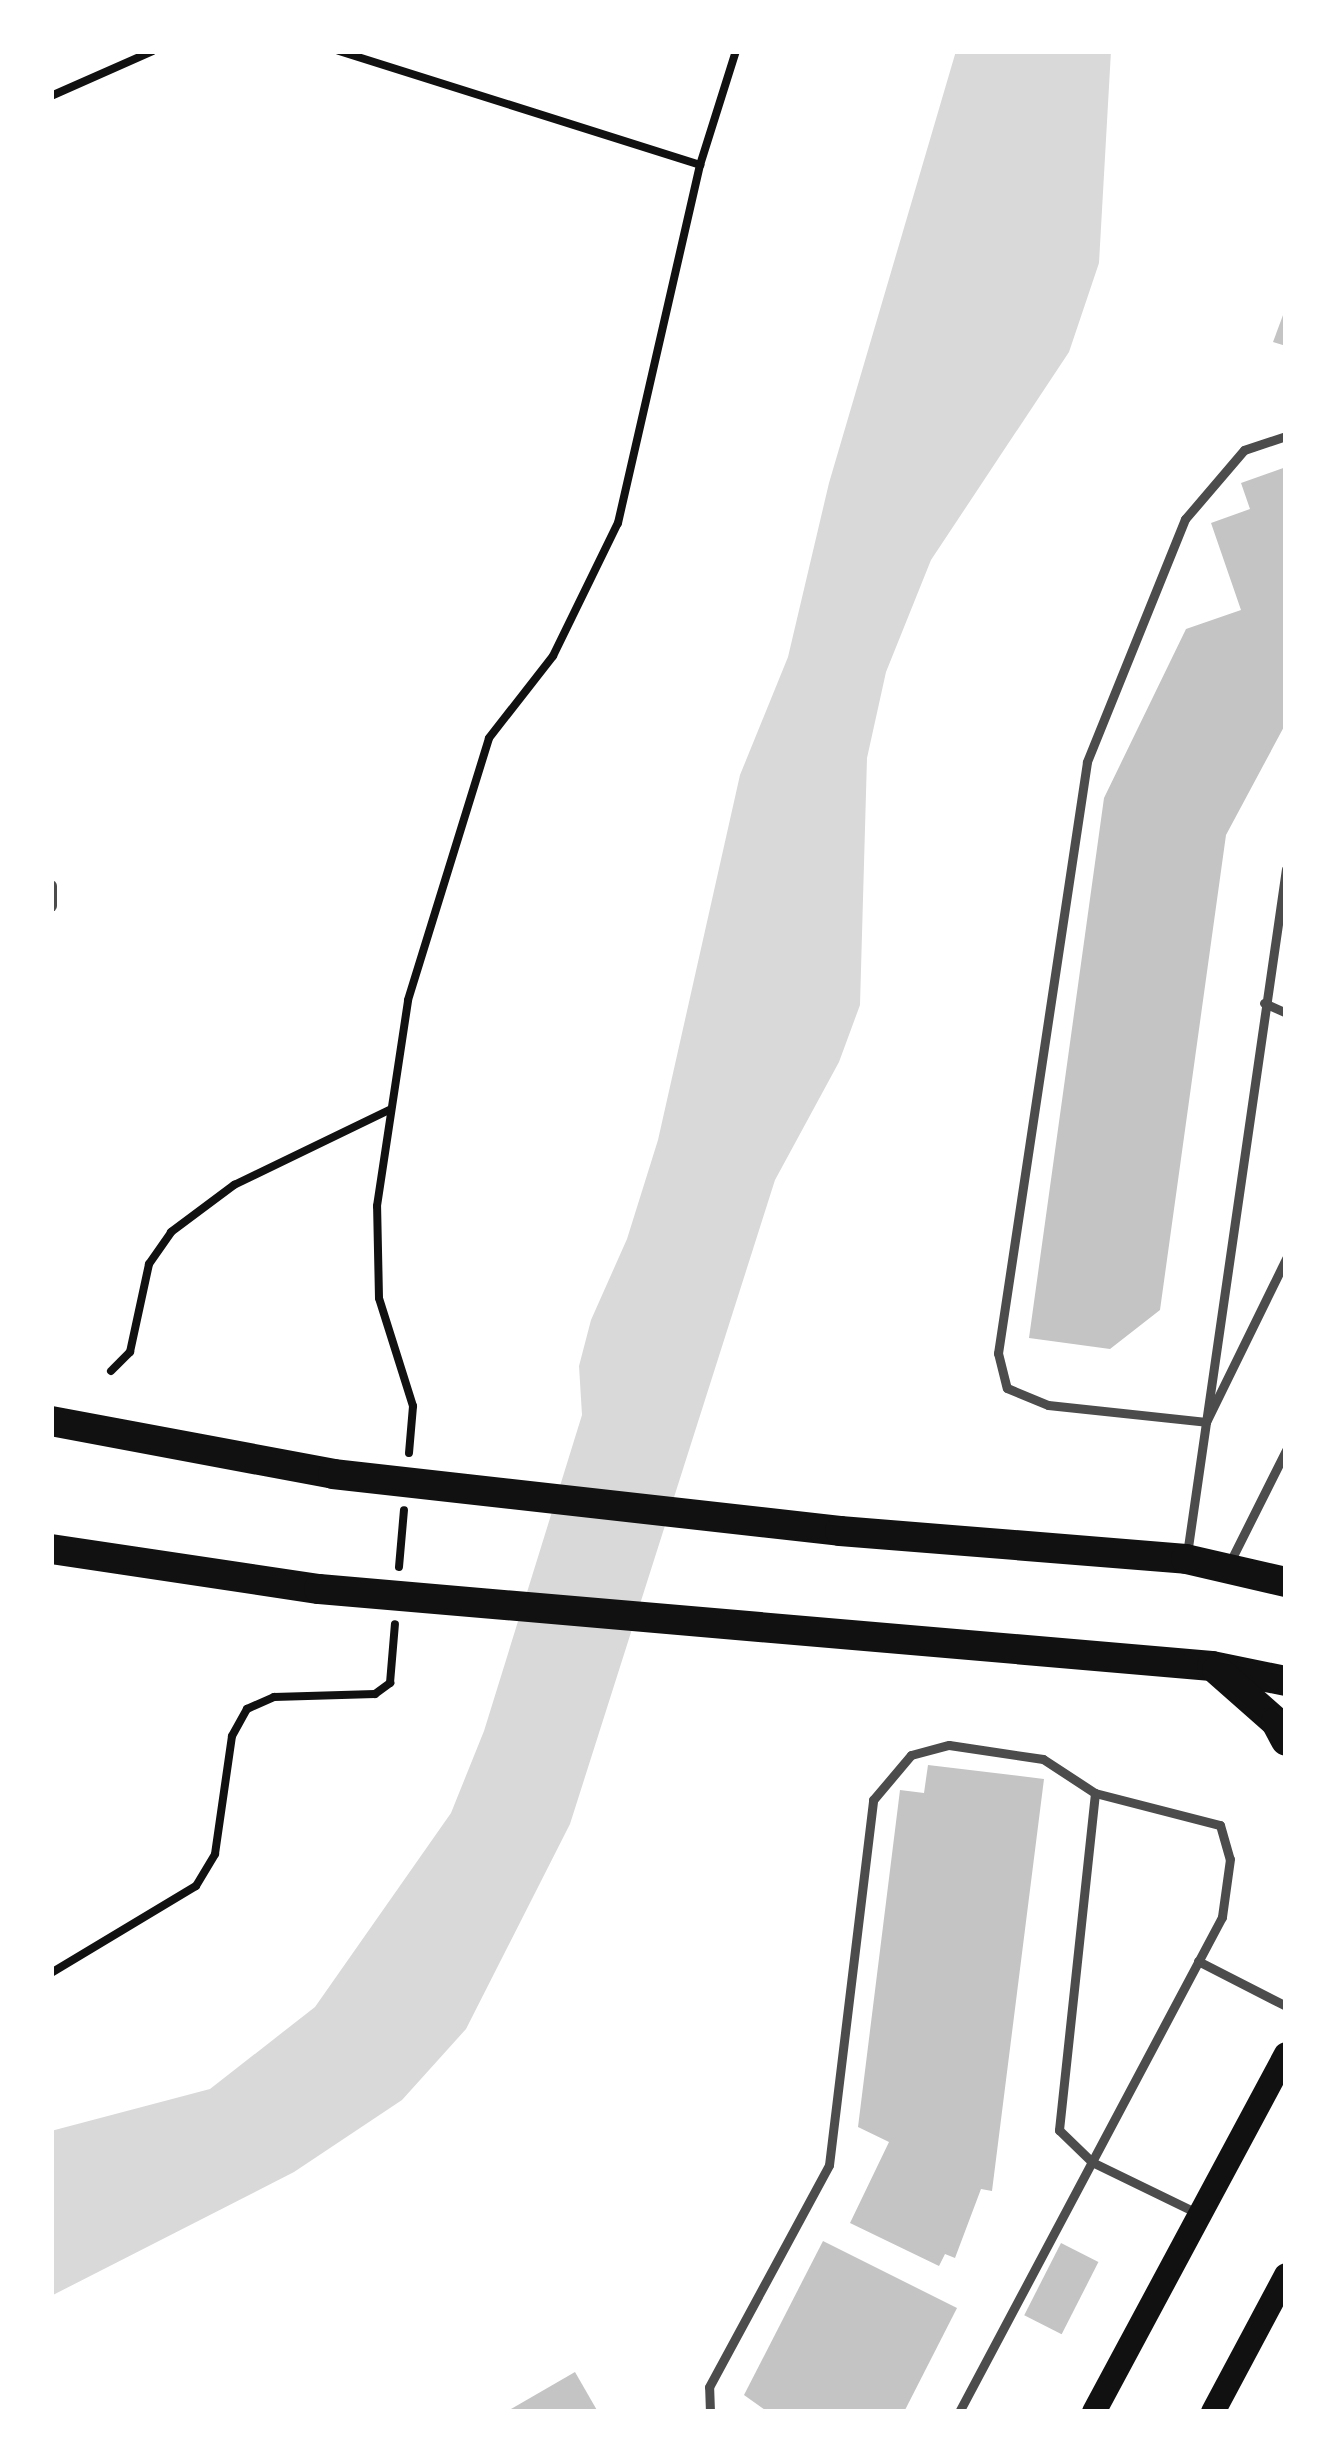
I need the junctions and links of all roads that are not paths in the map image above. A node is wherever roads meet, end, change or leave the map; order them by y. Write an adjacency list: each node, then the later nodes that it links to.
1 (1286, 436): 10 (lane)
2 (1286, 869): 4 (lane)
3 (51, 886): 5 (street)
4 (1283, 889): 6 (lane)
5 (51, 906)
6 (1264, 1003): 7 (lane); 10 (lane)
7 (1286, 1013)
8 (1286, 1259): 10 (lane)
9 (51, 1421): 15 (main road)
10 (1206, 1422): 15 (lane)
11 (1286, 1450): 12 (lane)
12 (1271, 1479): 13 (lane); 16 (lane)
13 (1286, 1483)
14 (51, 1549): 18 (main road)
15 (1186, 1559): 16 (main road)
16 (1228, 1567): 17 (main road)
17 (1286, 1582)
18 (1212, 1666): 19 (main road); 20 (main road)
19 (1286, 1681)
20 (1286, 1742)
21 (1095, 1793): 22 (lane); 25 (lane); 29 (lane)
22 (1198, 1961): 23 (lane); 25 (lane)
23 (1286, 2006)
24 (1286, 2054): 26 (main road)
25 (1092, 2162): 26 (lane); 28 (lane)
26 (1199, 2214): 30 (main road)
27 (1286, 2275): 31 (main road)
28 (962, 2411)
29 (710, 2412)
30 (1094, 2412)
31 (1213, 2412)

